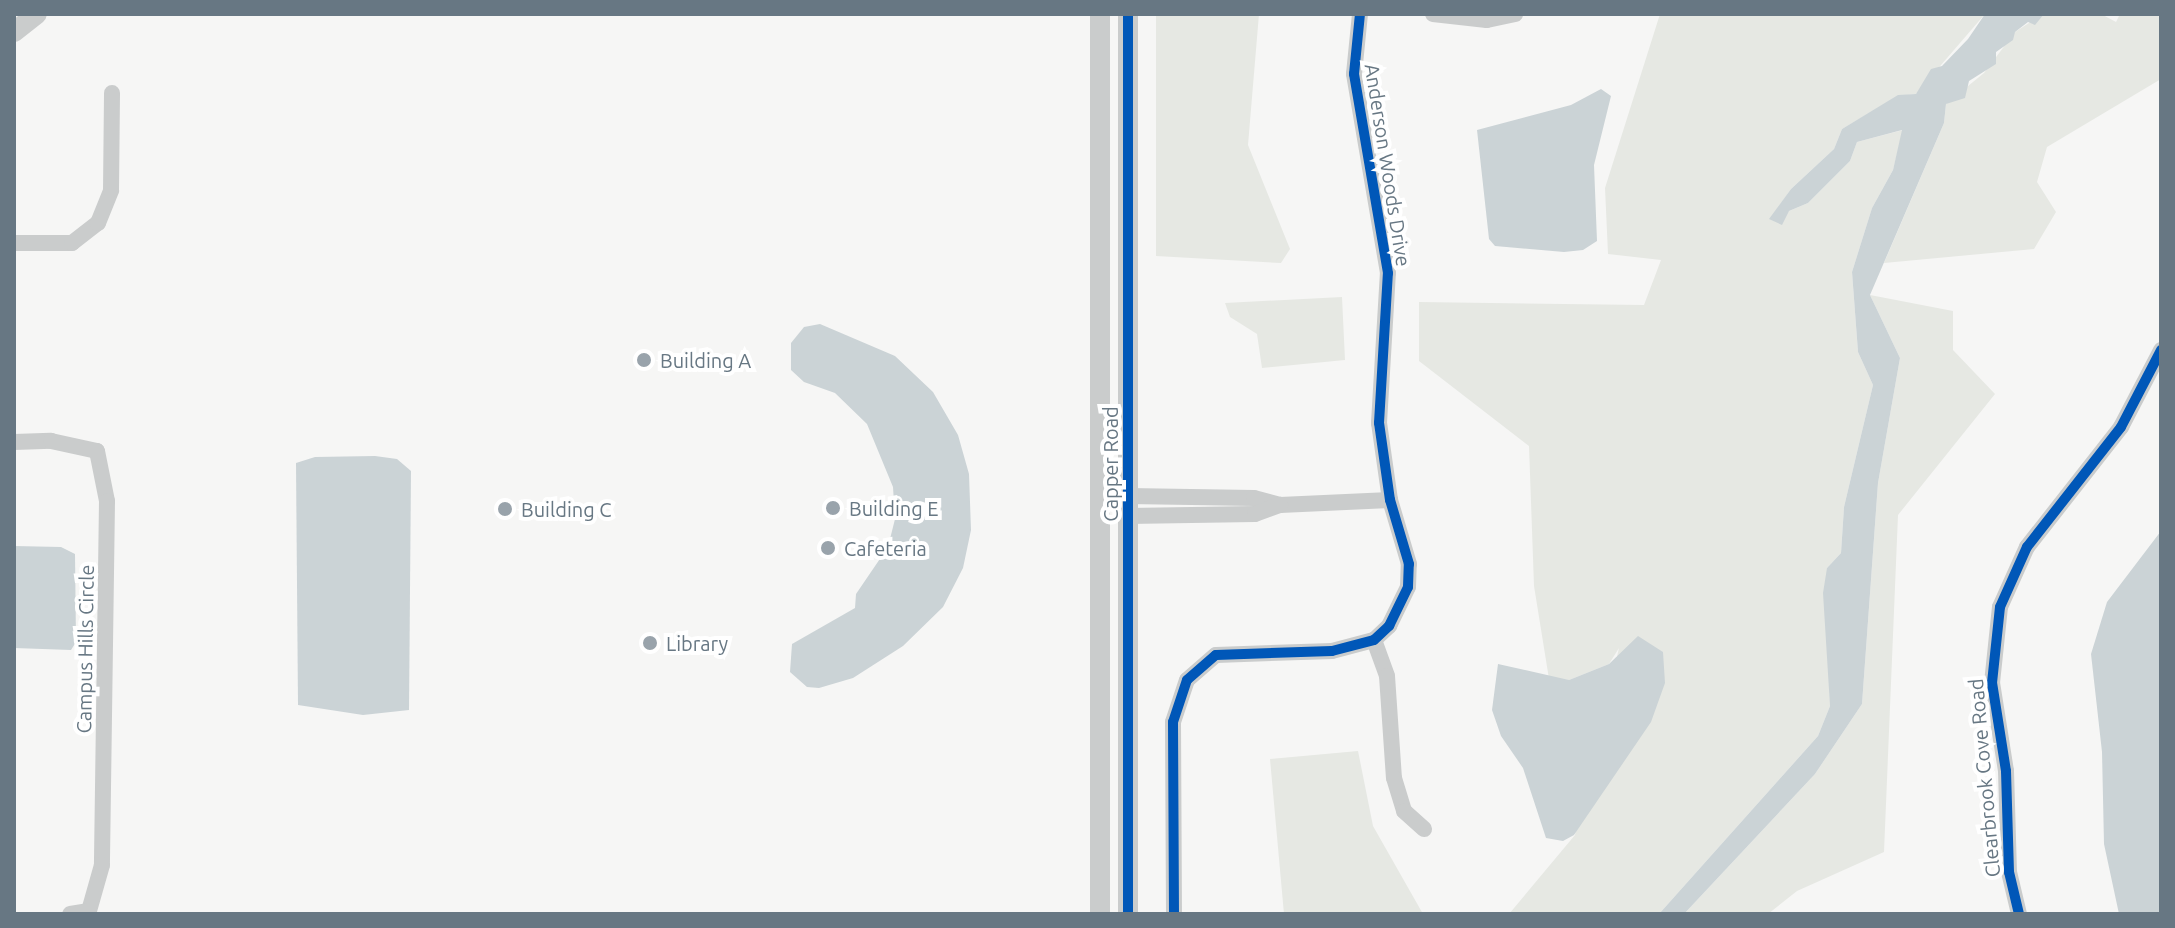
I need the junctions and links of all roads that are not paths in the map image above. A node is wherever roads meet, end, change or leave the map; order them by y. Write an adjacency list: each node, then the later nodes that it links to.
1 (37, 14): 7 (street)
2 (1100, 14): 20 (street, Capper Road)
3 (1128, 14): 15 (street, Capper Road)
4 (1360, 14): 13 (street, Anderson Woods Drive)
5 (1433, 14): 6 (street)
6 (1515, 14)
7 (14, 32)
8 (112, 93): 9 (street)
9 (14, 243)
10 (2161, 350): 23 (street, Clearbrook Cove Road)
11 (14, 442): 19 (street, Campus Hills Circle)
12 (1193, 496): 14 (street); 15 (street); 16 (street)
13 (1390, 500): 14 (street); 17 (street, Anderson Woods Drive)
14 (1280, 505): 16 (street)
15 (1128, 506): 16 (street); 21 (street, Capper Road)
16 (1193, 516)
17 (1374, 640): 18 (street); 22 (street)
18 (1424, 829)
19 (70, 914)
20 (1100, 914)
21 (1128, 914)
22 (1174, 914)
23 (2019, 914)

